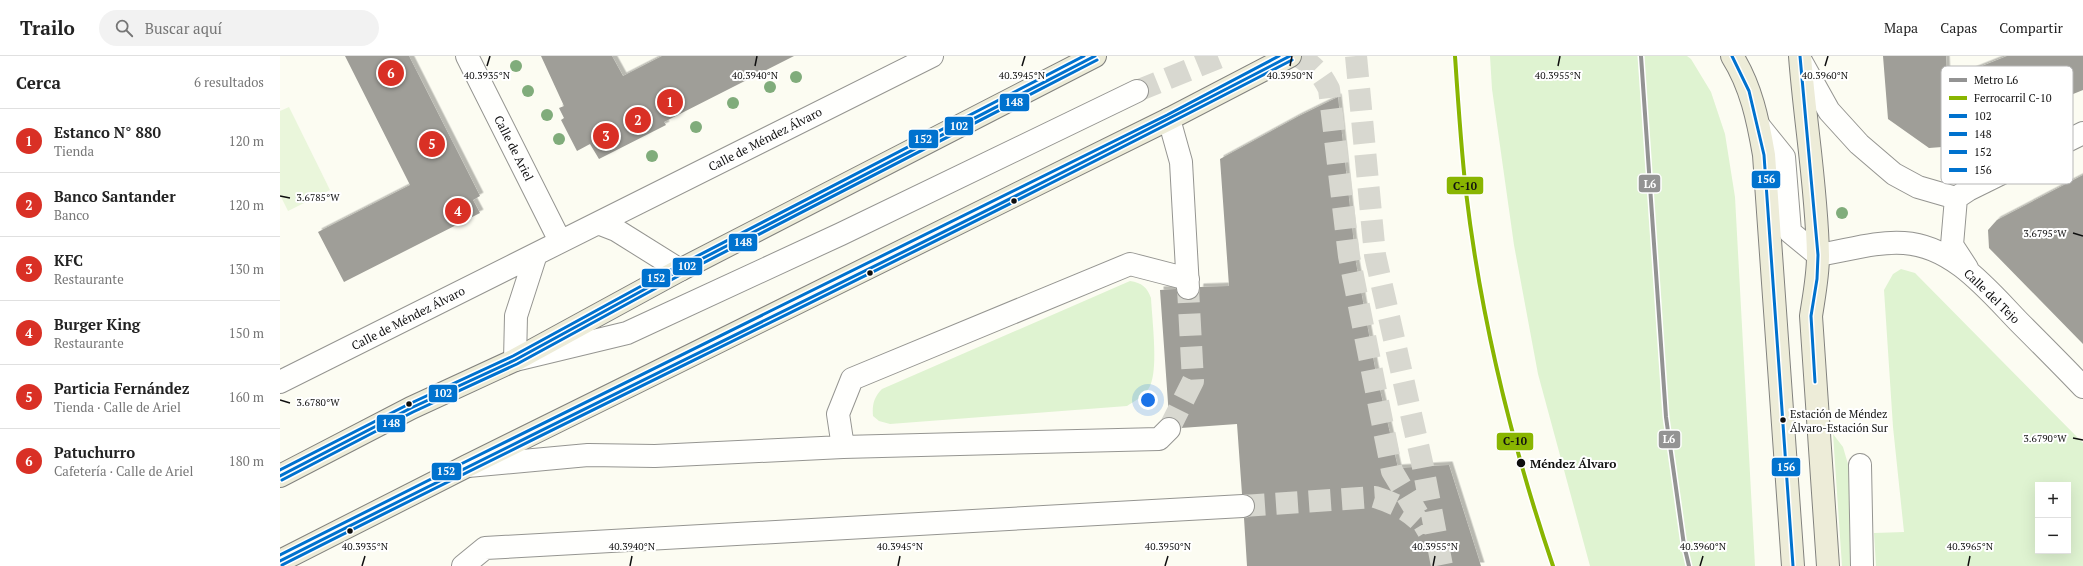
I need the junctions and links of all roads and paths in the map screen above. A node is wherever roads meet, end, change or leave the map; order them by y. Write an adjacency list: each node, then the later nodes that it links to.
1 (467, 56): 15 (street, Calle de Ariel)
2 (932, 56): 14 (street, Calle de Méndez Álvaro)
3 (1094, 56): 18 (main road)
4 (1290, 56): 8 (main road)
5 (1732, 56): 9 (main road)
6 (1800, 59): 13 (street); 17 (main road)
7 (1137, 91): 20 (street)
8 (1168, 119): 24 (street); 26 (main road)
9 (1759, 126): 17 (street); 31 (main road)
10 (2083, 133): 11 (street)
11 (2073, 138)
12 (1980, 184): 13 (street)
13 (1956, 198): 19 (street)
14 (598, 223): 15 (street, Calle de Méndez Álvaro); 18 (street)
15 (560, 241): 16 (street, Calle de Méndez Álvaro)
16 (536, 254): 20 (street); 21 (street, Calle de Méndez Álvaro)
17 (1818, 255): 19 (street, Calle del Tejo); 32 (main road)
18 (680, 270): 20 (main road)
19 (1969, 271): 22 (street, Calle del Tejo)
20 (515, 360): 27 (main road)
21 (280, 382)
22 (2083, 387)
23 (1169, 429): 24 (street)
24 (843, 447): 26 (street)
25 (1860, 464): 33 (street)
26 (466, 466): 29 (main road)
27 (280, 476)
28 (1243, 506): 30 (street)
29 (280, 561)
30 (463, 566)
31 (1793, 566)
32 (1828, 566)
33 (1862, 566)

